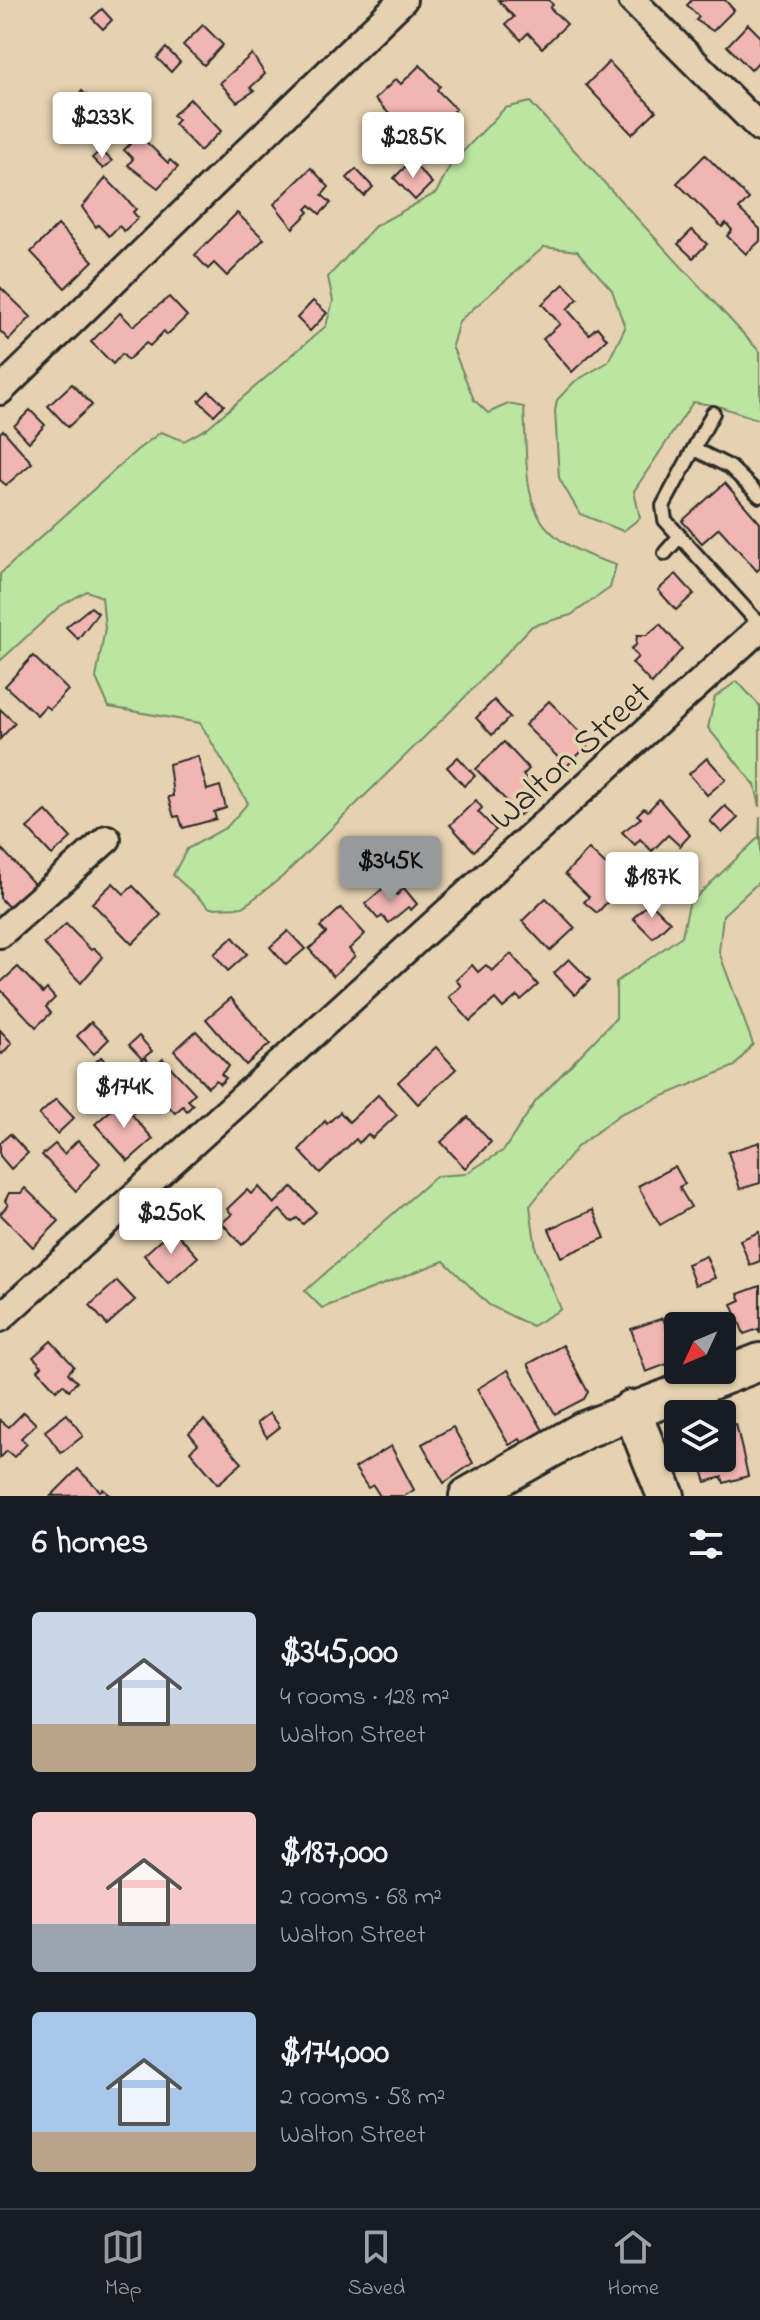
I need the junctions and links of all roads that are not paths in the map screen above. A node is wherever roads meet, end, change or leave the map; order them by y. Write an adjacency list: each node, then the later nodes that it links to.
1 (403, 0): 4 (street)
2 (632, 0): 3 (street)
3 (760, 128)
4 (0, 391)
5 (713, 413): 6 (lane)
6 (694, 449): 7 (lane); 8 (lane)
7 (760, 496)
8 (680, 536): 9 (lane); 10 (lane)
9 (665, 553)
10 (760, 627): 13 (street, Walton Street)
11 (107, 839): 12 (street)
12 (0, 934)
13 (0, 1318)
14 (760, 1362): 15 (main road)
15 (631, 1409): 16 (main road); 17 (main road)
16 (468, 1496)
17 (666, 1496)

